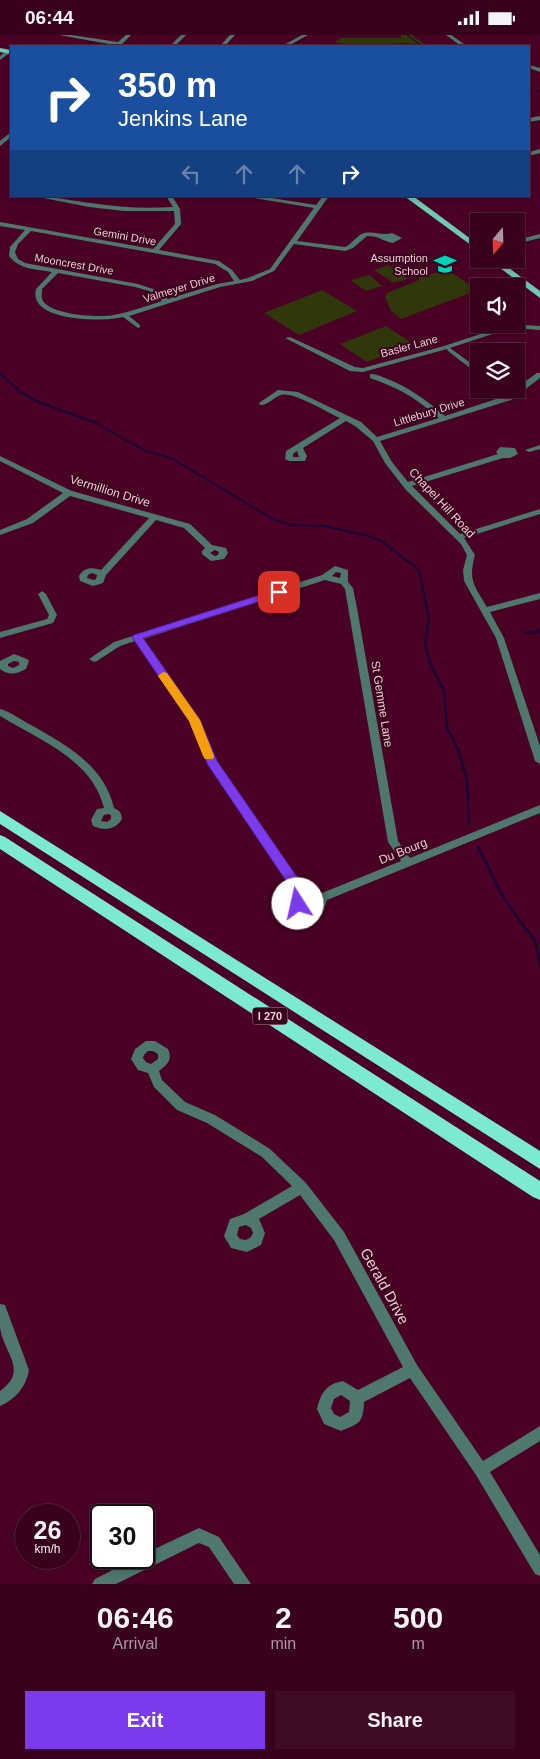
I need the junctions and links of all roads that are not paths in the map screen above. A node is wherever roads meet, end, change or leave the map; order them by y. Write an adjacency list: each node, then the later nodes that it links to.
1 (61, 35): 7 (street)
2 (129, 35): 7 (street)
3 (184, 35): 8 (street)
4 (233, 35): 9 (street)
5 (306, 35): 10 (street)
6 (448, 35): 11 (street)
7 (118, 45)
8 (173, 45)
9 (223, 45)
10 (288, 45)
11 (463, 45)
12 (0, 50): 13 (main road)
13 (10, 52): 14 (street)
14 (0, 57)
15 (10, 135): 16 (street)
16 (0, 144)
17 (42, 197): 23 (street)
18 (170, 197): 23 (street)
19 (252, 197): 22 (street)
20 (325, 197): 22 (street, Valmeyer Drive)
21 (409, 197): 30 (main road)
22 (318, 207): 29 (street, Valmeyer Drive)
23 (177, 209): 31 (street)
24 (0, 224): 25 (street, Gemini Drive)
25 (30, 229): 31 (street, Gemini Drive); 33 (street, Mooncrest Drive)
26 (540, 236): 28 (street)
27 (386, 237): 29 (street)
28 (525, 240)
29 (293, 242): 34 (street, Valmeyer Drive)
30 (470, 242)
31 (155, 251): 34 (street, Gemini Drive)
32 (504, 268): 35 (main road)
33 (57, 271): 36 (street, Mooncrest Drive); 37 (street, Valmeyer Drive)
34 (239, 282): 36 (street, Valmeyer Drive)
35 (540, 295)
36 (166, 301): 37 (street, Valmeyer Drive)
37 (124, 315): 38 (street)
38 (138, 326)
39 (540, 328): 40 (street, Basler Lane)
40 (288, 338)
41 (450, 350): 42 (street)
42 (470, 366)
43 (540, 375): 45 (street, Littlebury Drive)
44 (372, 376): 49 (street)
45 (525, 387)
46 (508, 398): 49 (street, Littlebury Drive)
47 (263, 403): 48 (street, Chapel Hill Road)
48 (346, 418): 50 (street, Chapel Hill Road); 52 (street)
49 (445, 419): 50 (street, Littlebury Drive)
50 (376, 440): 56 (street, Chapel Hill Road)
51 (540, 447): 53 (street)
52 (299, 448)
53 (529, 450)
54 (503, 455): 56 (street)
55 (0, 458): 57 (street, Vermillion Drive)
56 (407, 485): 61 (street, Chapel Hill Road)
57 (69, 493): 59 (street, Vermillion Drive); 60 (street)
58 (540, 511): 61 (street)
59 (154, 517): 62 (street, Vermillion Drive); 63 (street)
60 (0, 533)
61 (458, 537): 66 (street, Chapel Hill Road)
62 (210, 548)
63 (102, 574)
64 (42, 594): 67 (street)
65 (540, 596): 66 (street)
66 (484, 610): 71 (street, Chapel Hill Road)
67 (0, 635)
68 (137, 637): 69 (street); 76 (street, St Gemme Lane); 77 (street)
69 (94, 659)
70 (0, 712): 73 (street)
71 (540, 761)
72 (540, 809): 76 (street, Du Bourg)
73 (109, 810)
74 (0, 817): 80 (highway, I 270)
75 (0, 841): 82 (highway, I 270)
76 (407, 862): 78 (street, Du Bourg)
77 (301, 893): 78 (street); 78 (street, Du Bourg)
78 (324, 897)
79 (152, 1069): 81 (street, Gerald Drive)
80 (540, 1161)
81 (302, 1187): 83 (street); 85 (street, Gerald Drive)
82 (540, 1191)
83 (247, 1219)
84 (0, 1310): 87 (street)
85 (412, 1370): 86 (street); 89 (street, Gerald Drive)
86 (357, 1398)
87 (0, 1399)
88 (540, 1433): 89 (street)
89 (481, 1470): 90 (street, Gerald Drive)
90 (540, 1569)
91 (100, 1584): 92 (street)
92 (243, 1584)

